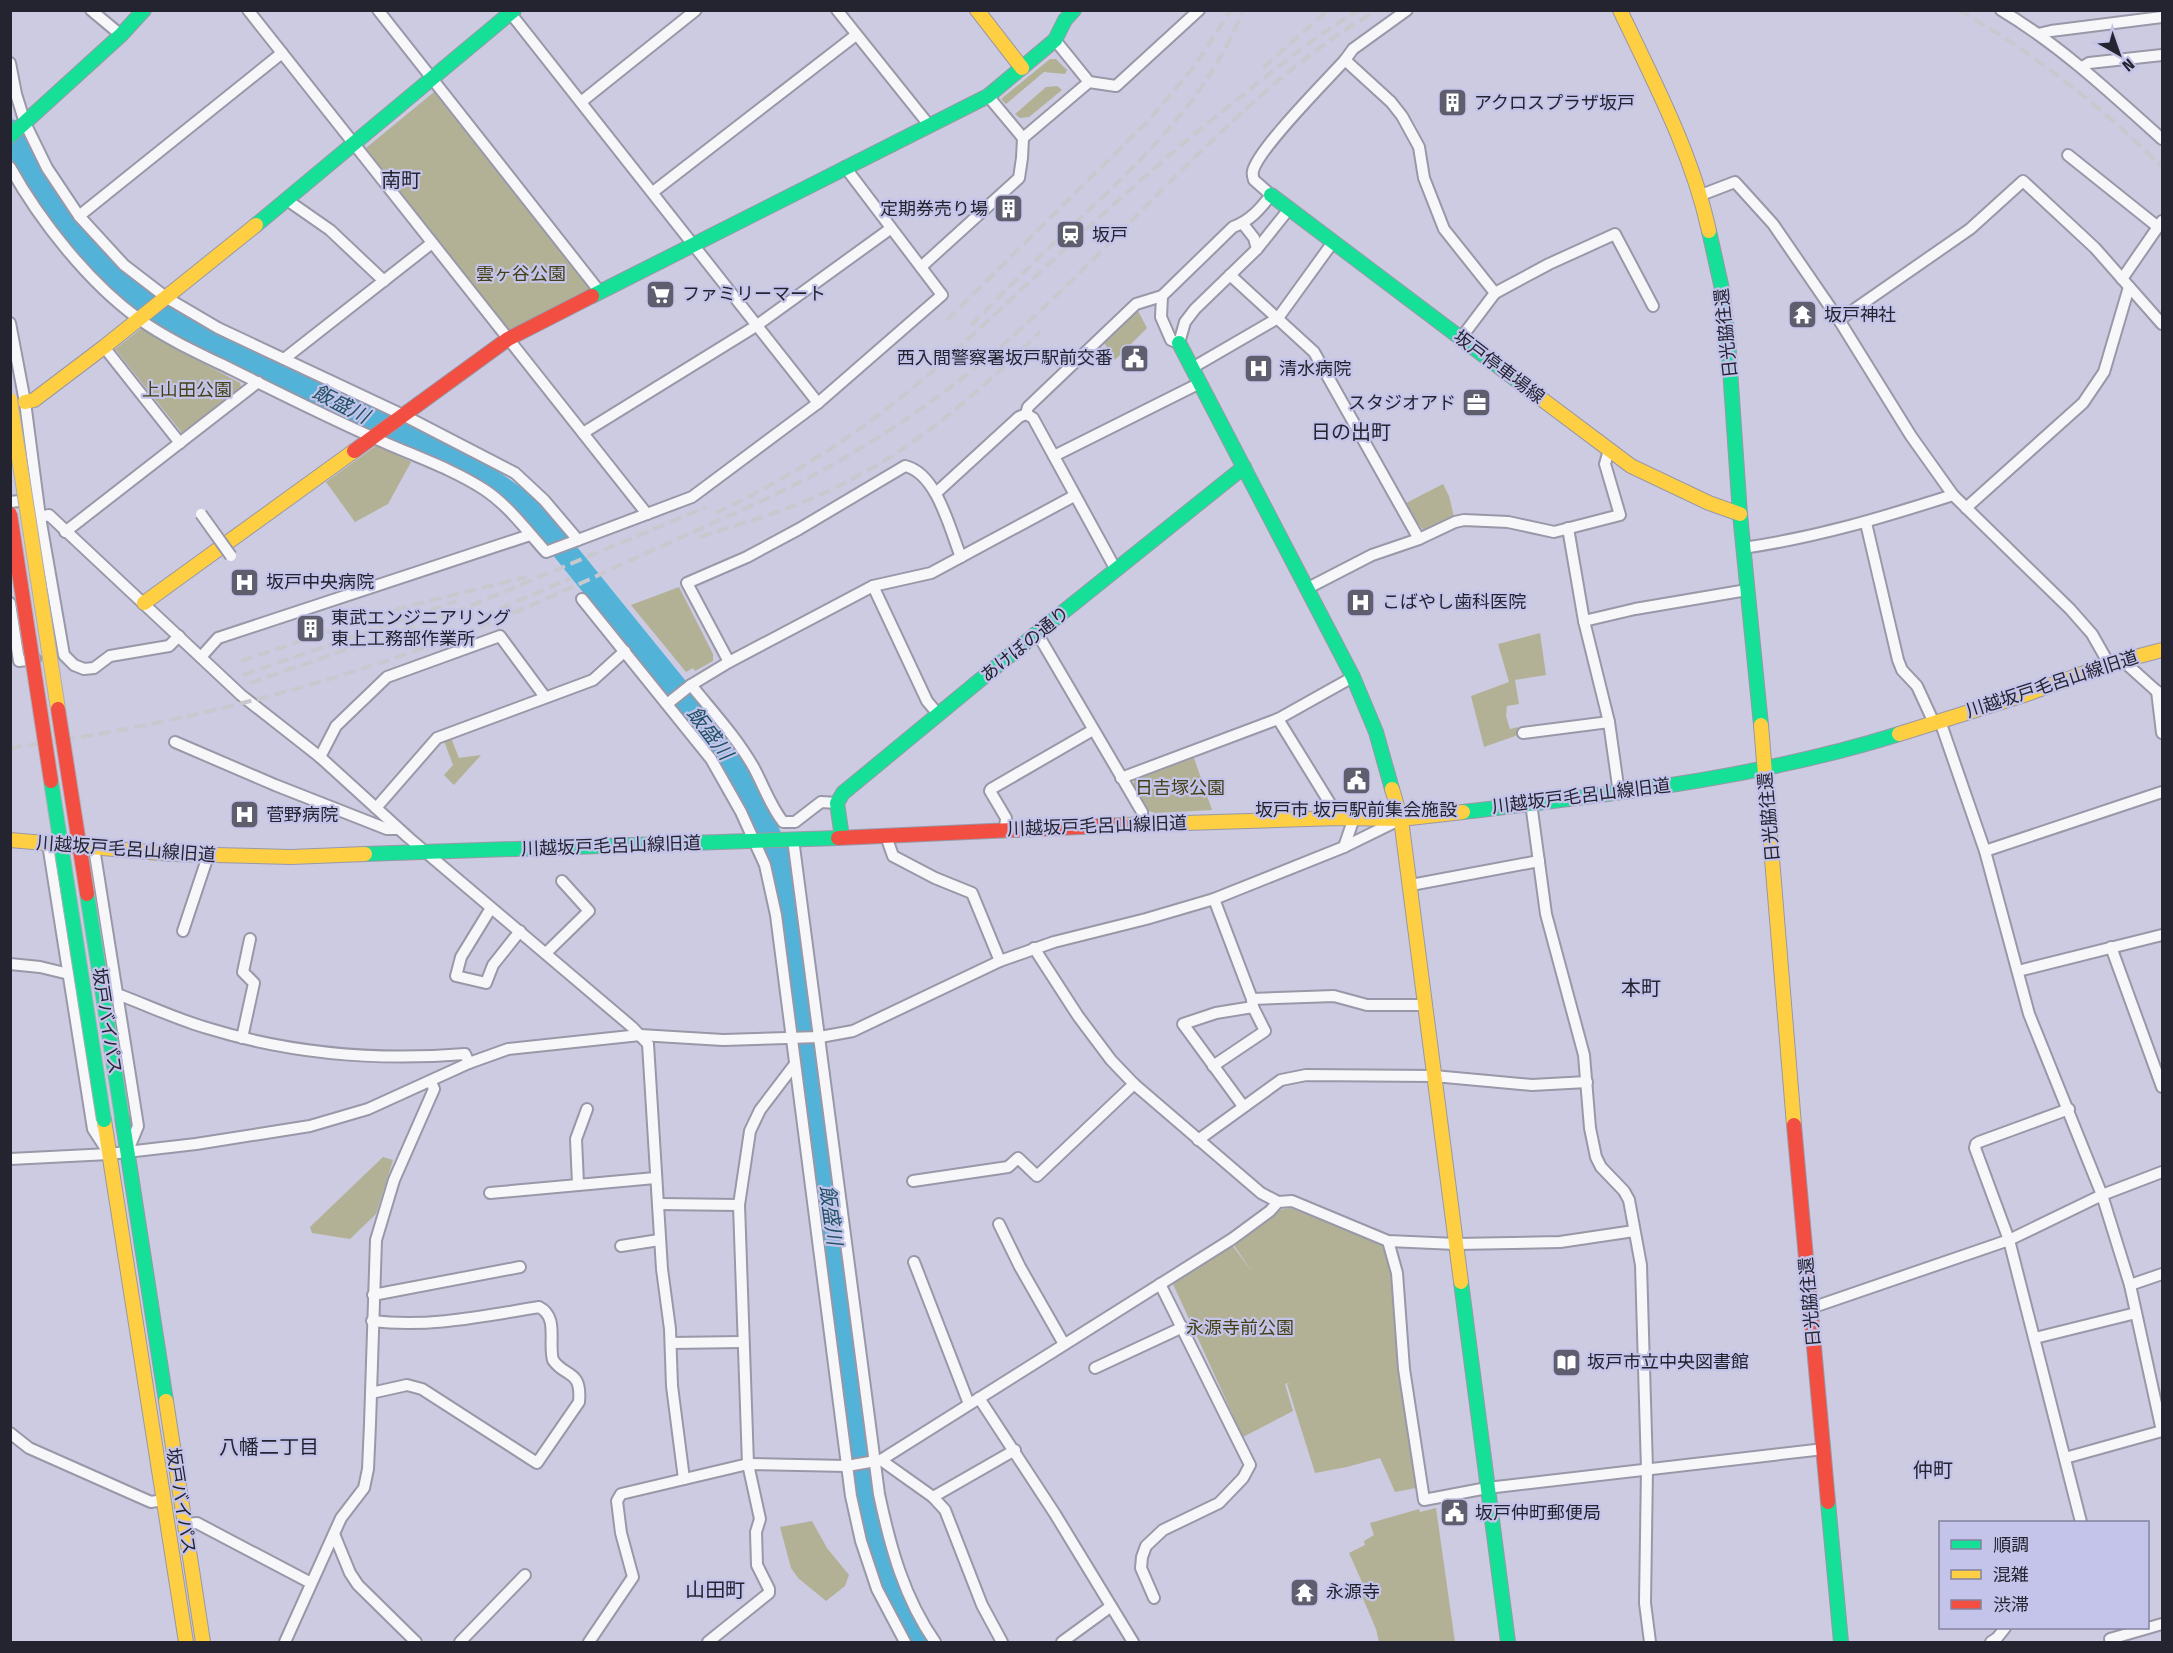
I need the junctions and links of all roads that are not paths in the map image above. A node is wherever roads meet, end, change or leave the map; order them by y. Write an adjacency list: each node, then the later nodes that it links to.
1 (91, 10): 16 (street)
2 (144, 10): 16 (main road)
3 (248, 10): 19 (street)
4 (378, 10): 25 (street)
5 (696, 10): 28 (street)
6 (837, 10): 17 (street)
7 (977, 10): 24 (main road)
8 (1074, 10): 18 (main road)
9 (1199, 10): 26 (street)
10 (1407, 10): 21 (street)
11 (1620, 10): 39 (main road, 日光脇往還)
12 (510, 12): 25 (main road); 28 (street)
13 (2006, 12): 15 (street)
14 (2163, 17): 15 (street)
15 (2038, 34): 23 (street)
16 (121, 35): 30 (main road)
17 (856, 35): 29 (street); 37 (street)
18 (1055, 40): 24 (main road); 26 (street)
19 (282, 53): 33 (street); 42 (street)
20 (2163, 55): 23 (street)
21 (1346, 60): 38 (street); 55 (street)
22 (10, 63): 30 (street)
23 (2082, 67): 32 (street)
24 (1022, 68): 27 (main road)
25 (432, 78): 33 (main road); 54 (street)
26 (1089, 82): 31 (street)
27 (988, 96): 29 (main road); 31 (street)
28 (581, 102): 37 (street)
29 (929, 125): 36 (main road)
30 (19, 129): 42 (street)
31 (1023, 138): 50 (street)
32 (2163, 139)
33 (354, 144): 40 (main road); 47 (street)
34 (2068, 154): 44 (street)
35 (10, 167): 59 (street)
36 (845, 167): 45 (street); 48 (main road)
37 (652, 192): 48 (street)
38 (1271, 195): 41 (main road, 坂戸停車場線); 43 (street)
39 (1701, 195): 61 (street); 93 (main road, 日光脇往還)
40 (288, 200): 52 (street); 57 (main road)
41 (1289, 209): 46 (main road, 坂戸停車場線); 49 (street)
42 (79, 216): 57 (street)
43 (1243, 224): 49 (street); 56 (street)
44 (2160, 224): 53 (street)
45 (890, 229): 50 (street); 64 (street)
46 (1333, 242): 60 (street); 65 (main road, 坂戸停車場線)
47 (432, 243): 52 (street); 66 (street)
48 (693, 243): 54 (main road); 64 (street)
49 (1257, 249): 51 (street)
50 (921, 267): 75 (street)
51 (1230, 274): 60 (street); 67 (street)
52 (384, 281): 69 (street)
53 (2126, 283): 61 (street); 63 (street); 89 (street)
54 (600, 292): 66 (main road)
55 (1495, 293): 58 (street); 65 (street)
56 (1162, 296): 67 (street); 76 (street)
57 (164, 300): 59 (main road); 69 (street)
58 (1653, 306)
59 (141, 318): 68 (main road); 71 (street)
60 (1278, 318): 70 (street); 99 (street)
61 (1839, 320): 85 (street)
62 (10, 323): 74 (street)
63 (2163, 324)
64 (756, 327): 75 (street); 78 (street)
65 (1461, 338): 81 (main road, 坂戸停車場線)
66 (508, 339): 77 (main road); 78 (street)
67 (1179, 343): 70 (main road)
68 (104, 347): 74 (main road); 80 (street)
69 (284, 359): 77 (street)
70 (1192, 368): 72 (main road)
71 (258, 382): 79 (street); 80 (street)
72 (1200, 383): 82 (street); 83 (main road)
73 (10, 400): 195 (main road, 坂戸バイパス, bridge)
74 (25, 402): 87 (street)
75 (818, 403): 92 (street)
76 (1026, 414): 82 (street); 84 (street)
77 (400, 417): 79 (main road); 100 (street)
78 (583, 433): 92 (street)
79 (376, 435): 98 (street); 110 (main road)
80 (180, 443): 97 (street)
81 (1609, 450): 93 (main road, 坂戸停車場線); 96 (street)
82 (1054, 456): 86 (street)
83 (1244, 467): 104 (main road, あけぼの通り); 106 (main road)
84 (936, 493): 103 (street); 120 (street)
85 (1953, 495): 89 (street); 95 (street)
86 (1074, 496): 103 (street); 104 (street)
87 (38, 500): 88 (street); 94 (street)
88 (10, 502)
89 (1966, 508): 121 (street)
90 (10, 514): 196 (main road, 坂戸バイパス, bridge)
91 (201, 514): 102 (street, bridge)
92 (647, 514): 100 (street)
93 (1740, 514): 101 (main road, 日光脇往還)
94 (40, 516): 97 (street); 117 (street)
95 (1866, 523): 101 (street); 130 (street)
96 (1568, 528): 99 (street); 111 (street)
97 (65, 532): 110 (street)
98 (530, 535): 100 (street); 118 (street)
99 (1419, 539): 106 (street)
100 (574, 541)
101 (1743, 548): 107 (main road, 日光脇往還)
102 (231, 556)
103 (961, 557): 105 (street)
104 (1116, 570): 113 (main road, あけぼの通り)
105 (873, 586): 120 (street); 127 (street)
106 (1308, 588): 122 (main road)
107 (1747, 590): 111 (street); 136 (main road, 日光脇往還)
108 (582, 599): 116 (street)
109 (10, 603): 112 (street)
110 (144, 603): 114 (street)
111 (1584, 621): 129 (street)
112 (13, 629): 119 (street)
113 (1037, 633): 127 (main road, あけぼの通り); 131 (street)
114 (179, 636): 117 (street); 118 (street)
115 (2163, 650): 121 (main road, 川越坂戸毛呂山線旧道)
116 (625, 651): 125 (street); 126 (street)
117 (64, 655): 119 (street)
118 (201, 657): 135 (street)
119 (15, 661)
120 (729, 662): 123 (street)
121 (2116, 662): 124 (street); 130 (main road, 川越坂戸毛呂山線旧道)
122 (1353, 677): 128 (street); 145 (main road)
123 (691, 685): 126 (street); 140 (street)
124 (2160, 694): 133 (street)
125 (545, 697): 135 (street); 142 (street)
126 (668, 704): 153 (street)
127 (938, 714): 140 (main road, あけぼの通り)
128 (1278, 719): 137 (street); 143 (street)
129 (1609, 722): 132 (street); 139 (street)
130 (1937, 722): 136 (main road, 川越坂戸毛呂山線旧道); 158 (street)
131 (1093, 730): 137 (street); 148 (street)
132 (1523, 733)
133 (2163, 733)
134 (175, 742): 147 (street)
135 (320, 757): 142 (street)
136 (1765, 770): 139 (main road, 川越坂戸毛呂山線旧道); 220 (main road, 日光脇往還)
137 (1122, 777): 146 (street)
138 (2163, 792): 158 (street)
139 (1619, 793): 141 (main road, 川越坂戸毛呂山線旧道)
140 (837, 802): 150 (main road)
141 (1531, 803): 145 (main road, 川越坂戸毛呂山線旧道); 160 (street)
142 (376, 808): 147 (street)
143 (1339, 818): 144 (main road, 川越坂戸毛呂山線旧道); 146 (main road, 川越坂戸毛呂山線旧道)
144 (1354, 818): 145 (main road, 川越坂戸毛呂山線旧道); 155 (street)
145 (1401, 819): 155 (street); 162 (main road)
146 (1143, 824): 148 (main road, 川越坂戸毛呂山線旧道)
147 (398, 829): 157 (street)
148 (1005, 830): 149 (main road, 川越坂戸毛呂山線旧道)
149 (886, 836): 150 (main road, 川越坂戸毛呂山線旧道); 172 (street)
150 (842, 837): 151 (main road, 川越坂戸毛呂山線旧道)
151 (789, 839): 153 (main road, 川越坂戸毛呂山線旧道); 181 (street)
152 (10, 840): 154 (main road, 川越坂戸毛呂山線旧道)
153 (755, 841): 157 (main road, 川越坂戸毛呂山線旧道); 180 (street)
154 (48, 844): 156 (main road, 川越坂戸毛呂山線旧道); 175 (street)
155 (1344, 847): 163 (street)
156 (94, 848): 159 (main road, 川越坂戸毛呂山線旧道); 176 (street)
157 (425, 851): 159 (main road, 川越坂戸毛呂山線旧道); 164 (street)
158 (1984, 851): 174 (street)
159 (208, 856): 165 (street)
160 (1539, 861): 162 (street); 188 (street)
161 (562, 881): 171 (street)
162 (1411, 885): 178 (main road)
163 (1214, 899): 170 (street); 177 (street)
164 (491, 908): 166 (street); 166 (street)
165 (183, 931)
166 (520, 931): 171 (street)
167 (2163, 935): 169 (street)
168 (250, 939): 182 (street)
169 (2111, 947): 174 (street); 190 (street)
170 (1034, 948): 172 (street); 189 (street)
171 (546, 953): 179 (street)
172 (1000, 961): 181 (street)
173 (10, 964): 175 (street)
174 (2018, 971): 193 (street)
175 (69, 974): 196 (street)
176 (117, 994): 182 (street); 195 (street)
177 (1252, 1003): 178 (street); 185 (street); 185 (street)
178 (1425, 1005): 186 (main road)
179 (640, 1035): 180 (street); 183 (street); 199 (street)
180 (792, 1037): 181 (street); 184 (street)
181 (820, 1037): 237 (street)
182 (242, 1038): 183 (street)
183 (469, 1063): 187 (street)
184 (795, 1064): 206 (street); 239 (street)
185 (1213, 1066): 191 (street)
186 (1434, 1076): 188 (street); 191 (street); 212 (main road)
187 (431, 1082): 195 (street); 219 (street)
188 (1587, 1082): 208 (street)
189 (1134, 1084): 194 (street); 200 (street)
190 (2163, 1087)
191 (1243, 1106): 194 (street)
192 (587, 1109): 201 (street)
193 (2069, 1109): 203 (street); 210 (street)
194 (1198, 1140): 204 (street)
195 (128, 1152): 196 (street); 246 (main road, 坂戸バイパス)
196 (109, 1154): 197 (street); 244 (main road, 坂戸バイパス)
197 (10, 1159)
198 (2163, 1172): 203 (street)
199 (655, 1178): 201 (street); 205 (street)
200 (913, 1181)
201 (578, 1184): 202 (street)
202 (490, 1193)
203 (2102, 1195): 210 (street); 218 (street)
204 (1278, 1202): 211 (street); 217 (street)
205 (658, 1204): 206 (street); 209 (street)
206 (739, 1205): 225 (street)
207 (999, 1224): 227 (street)
208 (1634, 1231): 212 (street); 240 (street)
209 (659, 1240): 213 (street); 226 (street)
210 (2009, 1240): 220 (street); 224 (street)
211 (1388, 1241): 212 (street); 242 (street)
212 (1456, 1244): 242 (main road)
213 (621, 1246)
214 (914, 1262): 231 (street)
215 (520, 1267): 219 (street)
216 (2163, 1274): 218 (street)
217 (1160, 1284): 223 (street); 227 (street)
218 (2130, 1285): 221 (street)
219 (373, 1295): 222 (street)
220 (1811, 1308): 234 (main road, 日光脇往還)
221 (2136, 1313): 224 (street); 232 (street)
222 (372, 1321): 229 (street); 229 (street)
223 (1183, 1327): 228 (street); 250 (street)
224 (2035, 1338): 236 (street)
225 (743, 1342): 226 (street); 238 (street)
226 (671, 1343): 241 (street)
227 (1064, 1344): 230 (street)
228 (1095, 1368)
229 (371, 1393): 247 (street)
230 (979, 1398): 231 (street); 235 (street)
231 (969, 1404): 237 (street)
232 (2163, 1431): 236 (street)
233 (10, 1433): 244 (street)
234 (1824, 1449): 240 (street); 269 (main road, 日光脇往還)
235 (1015, 1450): 243 (street); 251 (street)
236 (2066, 1458): 245 (street)
237 (877, 1461): 239 (street); 243 (street); 263 (street)
238 (748, 1464): 239 (street); 241 (street); 261 (street)
239 (847, 1466): 262 (street)
240 (1647, 1468): 242 (street); 268 (street)
241 (684, 1479): 260 (street)
242 (1487, 1488): 267 (main road)
243 (933, 1497): 264 (street)
244 (164, 1500): 255 (main road, 坂戸バイパス)
245 (2081, 1521)
246 (185, 1524): 249 (street); 256 (main road, 坂戸バイパス)
247 (334, 1534): 249 (street); 258 (street)
248 (525, 1575): 259 (street)
249 (311, 1583): 257 (street)
250 (1154, 1598)
251 (1110, 1607): 265 (street); 266 (street)
252 (2005, 1629): 270 (street)
253 (2141, 1629): 254 (street)
254 (2110, 1636)
255 (186, 1642)
256 (203, 1642)
257 (285, 1642)
258 (416, 1642)
259 (460, 1642)
260 (589, 1642)
261 (708, 1642)
262 (904, 1642)
263 (935, 1642)
264 (1002, 1642)
265 (1062, 1642)
266 (1133, 1642)
267 (1508, 1642)
268 (1650, 1642)
269 (1841, 1642)
270 (1991, 1642)

